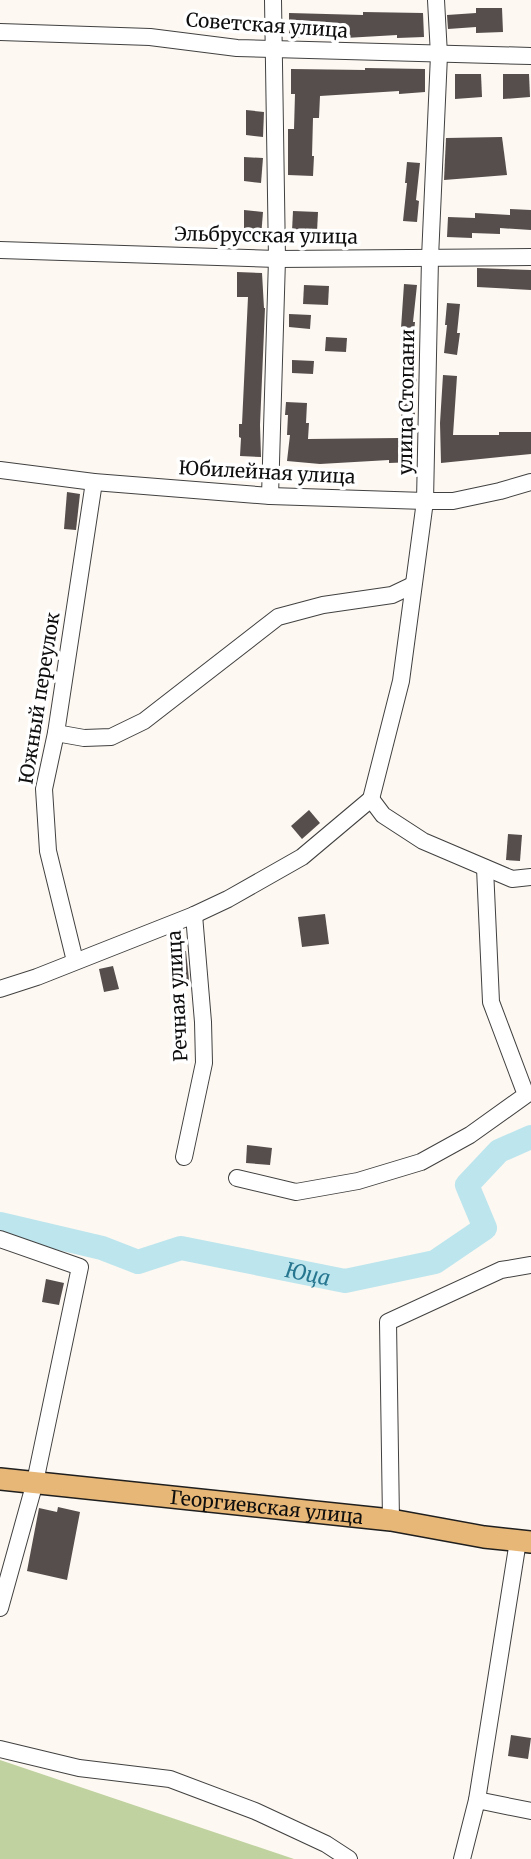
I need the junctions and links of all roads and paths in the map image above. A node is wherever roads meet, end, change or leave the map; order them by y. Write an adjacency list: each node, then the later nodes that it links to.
1 (273, 0): 4 (street)
2 (436, 0): 5 (street, улица Стопани)
3 (0, 32): 4 (street, Советская улица)
4 (273, 49): 5 (street, Советская улица); 10 (street)
5 (439, 55): 6 (street, Советская улица); 9 (street, улица Стопани)
6 (531, 56)
7 (0, 250): 10 (street, Эльбрусская улица)
8 (531, 257): 9 (street, Эльбрусская улица)
9 (430, 258): 10 (street, Эльбрусская улица); 15 (street, улица Стопани)
10 (277, 259): 14 (street)
11 (0, 470): 12 (street, Юбилейная улица)
12 (94, 481): 14 (street, Юбилейная улица); 17 (street, Южный переулок)
13 (531, 482): 15 (street, Юбилейная улица)
14 (270, 496): 15 (street, Юбилейная улица)
15 (425, 501): 16 (street, улица Стопани)
16 (413, 585): 17 (street); 18 (street, улица Стопани)
17 (56, 733): 22 (street, Южный переулок)
18 (371, 799): 19 (street); 21 (street, Речная улица)
19 (485, 868): 20 (street); 25 (street)
20 (531, 877)
21 (194, 915): 22 (street, Речная улица); 24 (street, Речная улица)
22 (75, 961): 23 (street, Речная улица)
23 (0, 989)
24 (184, 1157)
25 (237, 1178)
26 (0, 1238): 29 (street)
27 (531, 1265): 30 (street)
28 (0, 1479): 29 (main road, Георгиевская улица)
29 (35, 1482): 30 (main road, Георгиевская улица); 32 (street)
30 (391, 1520): 31 (main road, Георгиевская улица)
31 (525, 1542): 34 (street)
32 (0, 1608)
33 (0, 1749): 36 (street)
34 (477, 1800): 35 (street); 37 (street)
35 (531, 1811)
36 (349, 1859)
37 (462, 1859)

